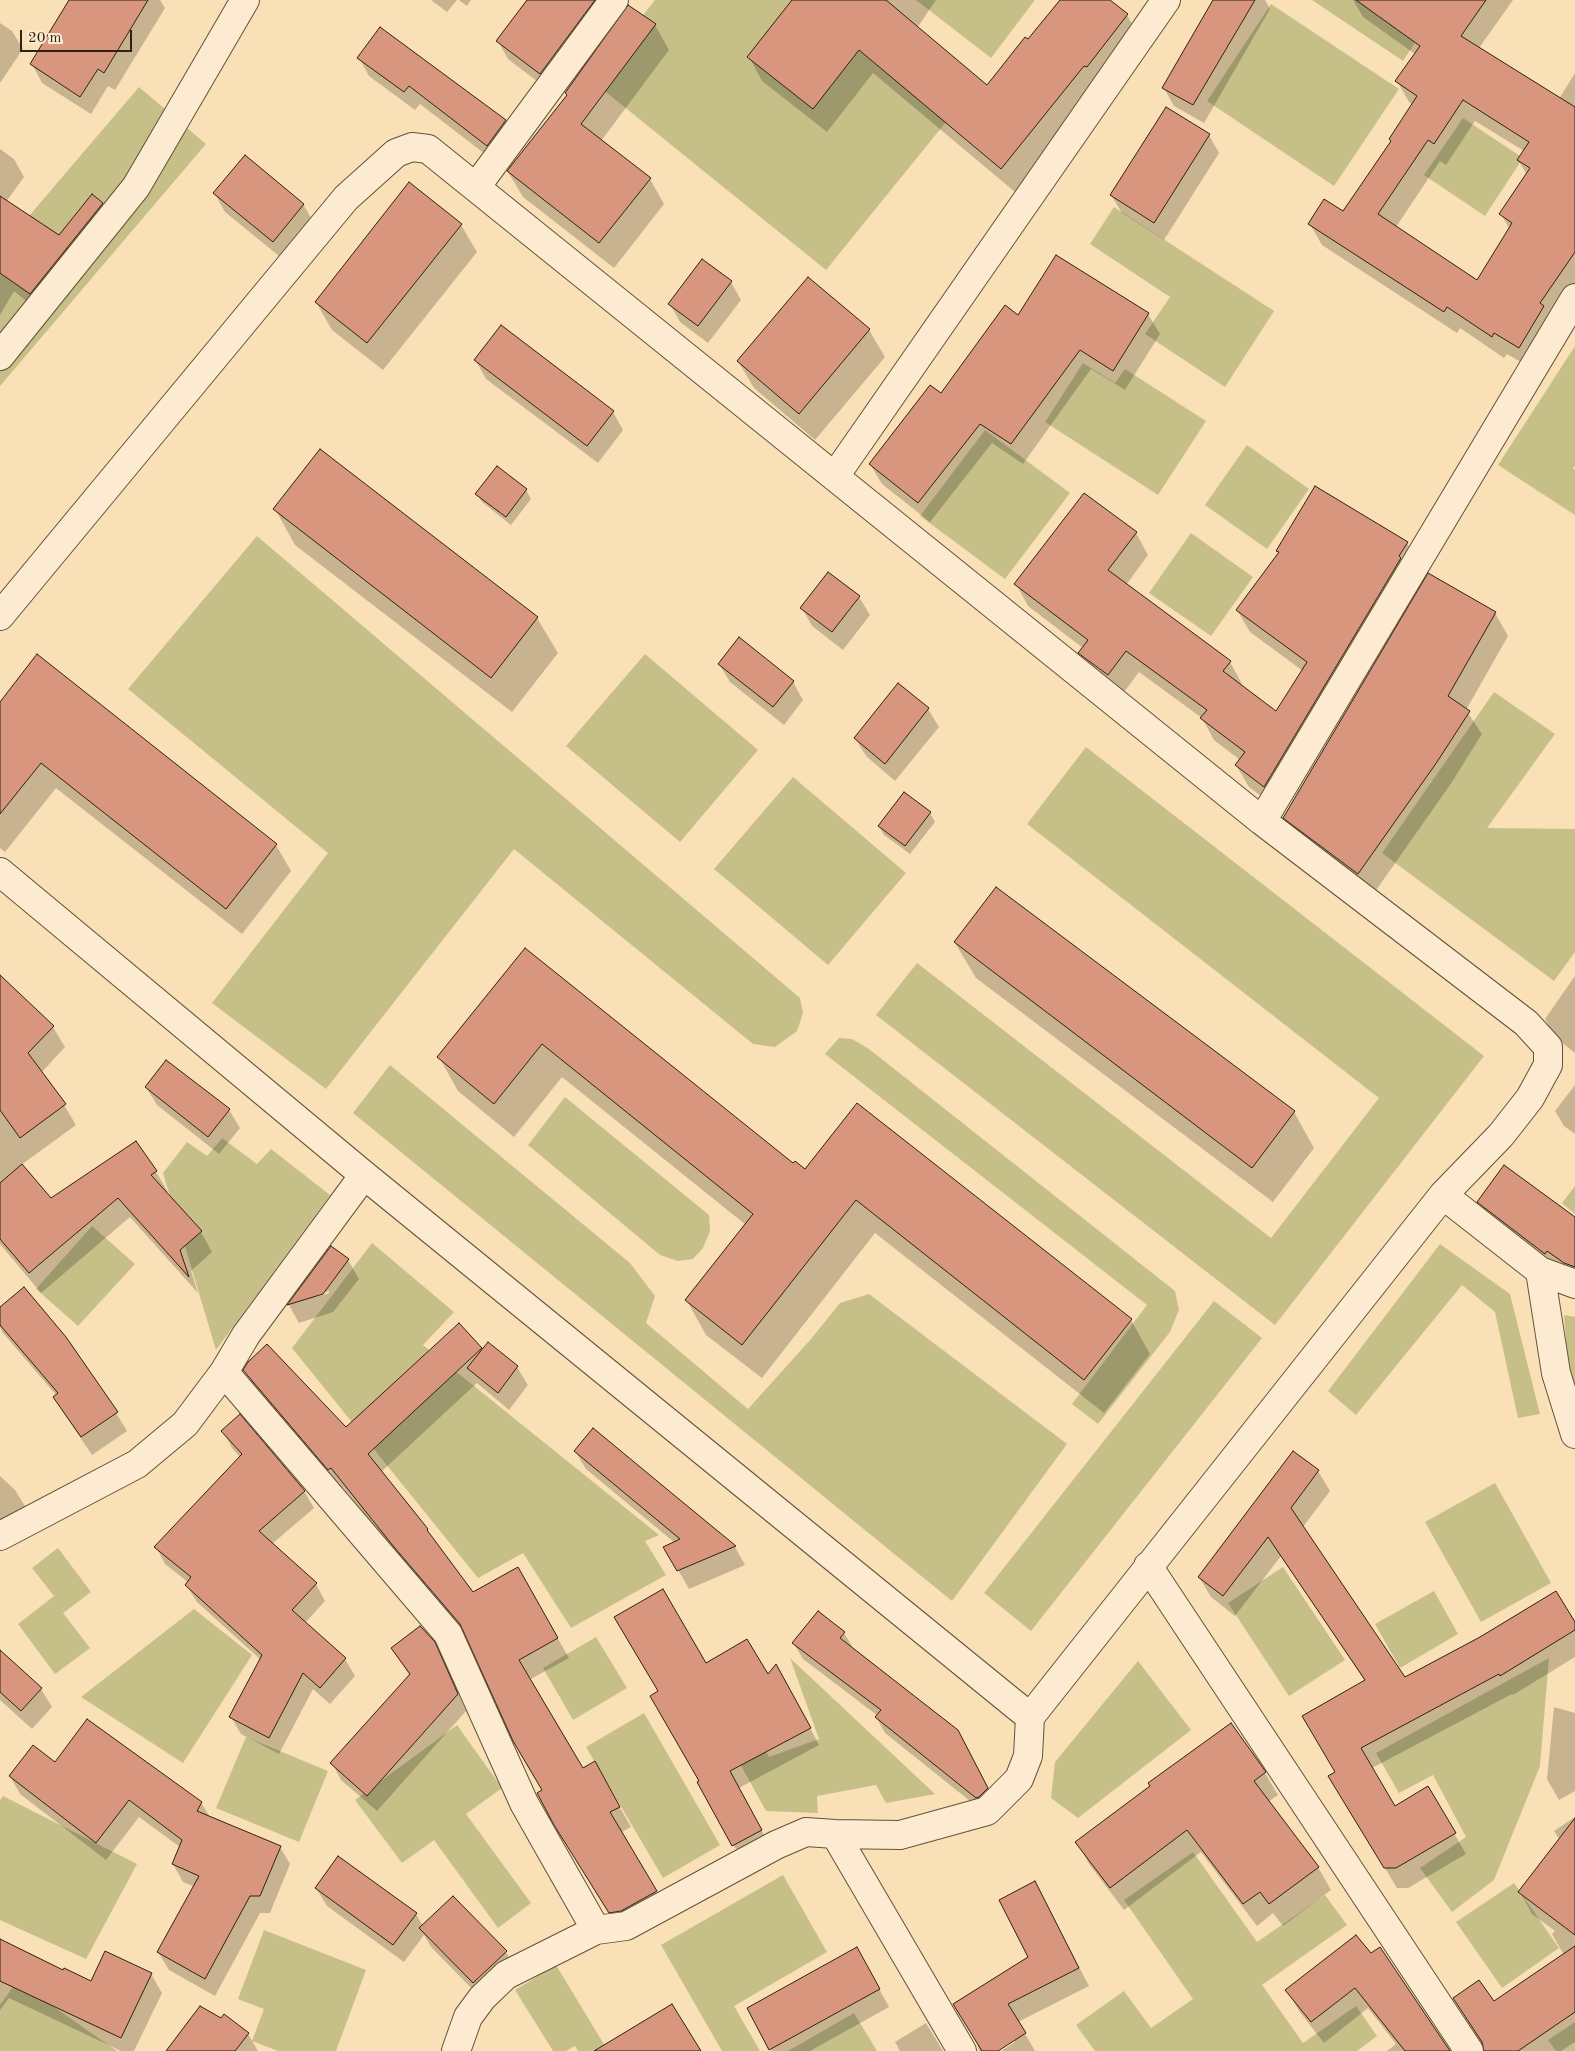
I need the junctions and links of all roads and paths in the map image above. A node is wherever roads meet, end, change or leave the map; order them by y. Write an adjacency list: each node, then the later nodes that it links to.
1 (245, 0): 6 (street)
2 (614, 0): 4 (street)
3 (1166, 0): 7 (street)
4 (476, 187): 7 (street); 8 (street)
5 (1575, 298): 9 (street)
6 (0, 356)
7 (835, 476): 9 (street)
8 (0, 616)
9 (1262, 821): 12 (street)
10 (0, 872): 11 (street)
11 (364, 1175): 15 (street); 19 (street)
12 (1443, 1195): 13 (street); 18 (street)
13 (1540, 1271): 14 (street); 16 (street)
14 (1575, 1284)
15 (224, 1372): 17 (street); 21 (street)
16 (1575, 1434)
17 (0, 1536)
18 (1148, 1566): 19 (street); 24 (street)
19 (1030, 1717): 20 (street)
20 (835, 1834): 21 (street); 23 (street)
21 (596, 1930): 22 (street)
22 (456, 2051)
23 (962, 2051)
24 (1469, 2051)

